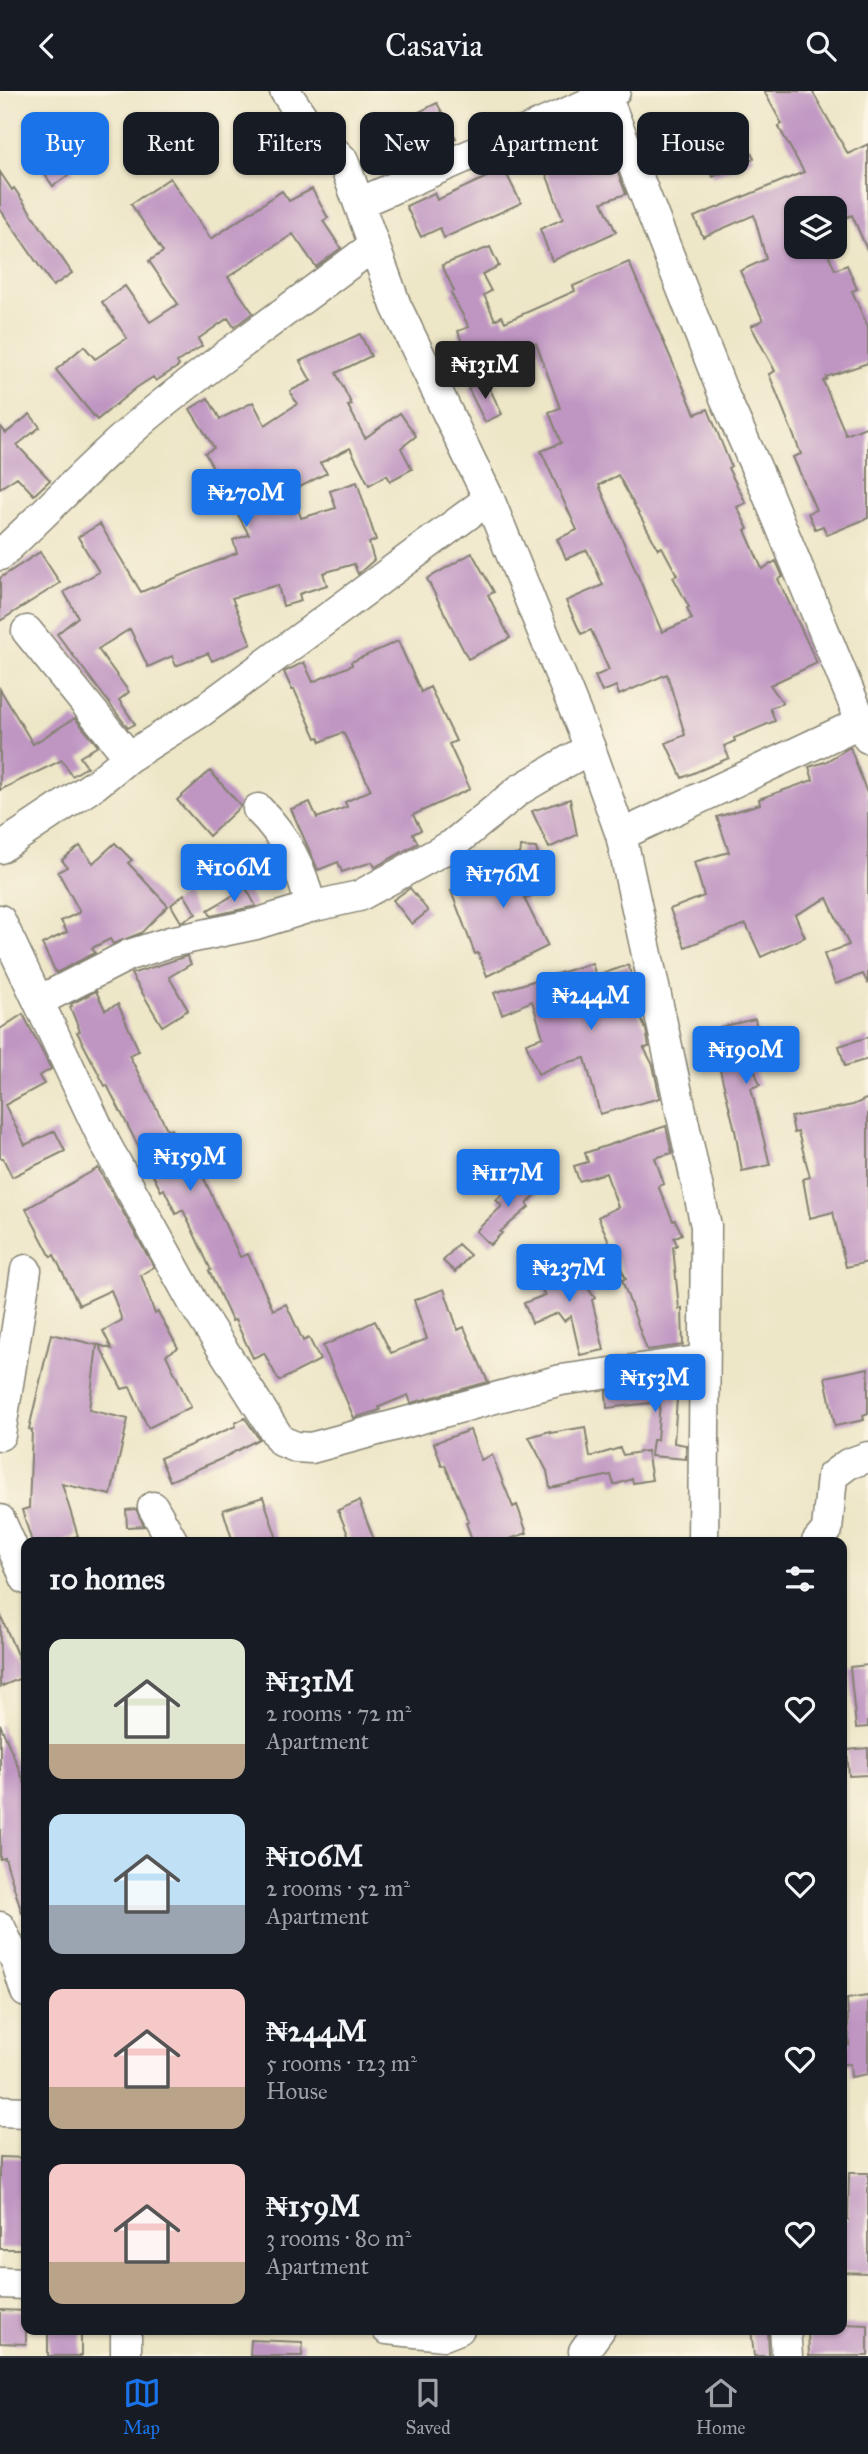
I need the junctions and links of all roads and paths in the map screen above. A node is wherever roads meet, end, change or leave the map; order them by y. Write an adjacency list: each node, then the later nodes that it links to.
1 (285, 91): 3 (street)
2 (596, 96): 3 (street); 8 (street)
3 (359, 203): 4 (street)
4 (373, 246): 5 (street); 6 (street)
5 (489, 499): 9 (street); 10 (street)
6 (0, 555)
7 (27, 631): 10 (street)
8 (866, 726): 12 (street)
9 (590, 748): 12 (street); 14 (street)
10 (130, 757): 13 (street)
11 (258, 809): 14 (street)
12 (621, 835): 18 (street)
13 (0, 848)
14 (310, 907): 16 (street)
15 (0, 920): 16 (street)
16 (39, 1001): 18 (street)
17 (26, 1270): 19 (street)
18 (704, 1360): 24 (street)
19 (0, 1435)
20 (868, 1457): 25 (street)
21 (153, 1507): 23 (street)
22 (0, 1520): 26 (street)
23 (170, 1537)
24 (703, 1537)
25 (821, 1537)
26 (21, 1568)
27 (0, 1927): 28 (street)
28 (20, 1951)
29 (0, 2111): 30 (street)
30 (21, 2112)
31 (0, 2283): 32 (street)
32 (21, 2284)
33 (126, 2335): 36 (street)
34 (596, 2335): 37 (street)
35 (785, 2335): 38 (street)
36 (126, 2356)
37 (585, 2356)
38 (787, 2356)

